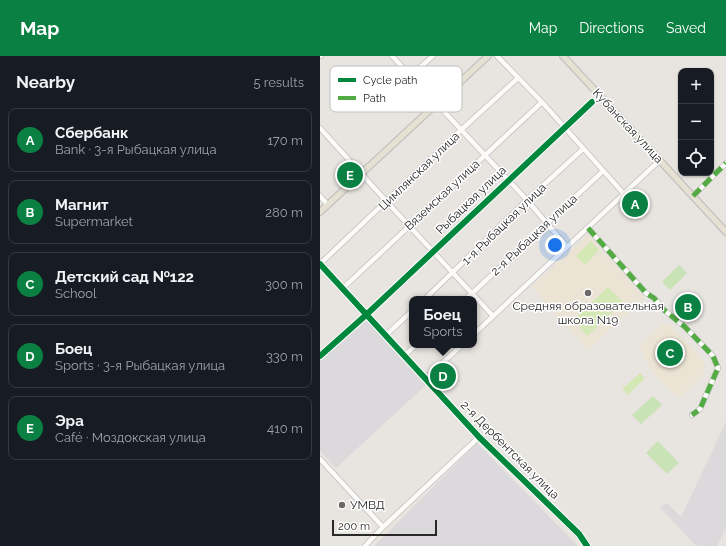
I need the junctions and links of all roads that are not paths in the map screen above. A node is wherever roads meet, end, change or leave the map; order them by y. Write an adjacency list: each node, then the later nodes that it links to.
1 (392, 56): 6 (street)
2 (433, 56): 7 (street)
3 (488, 56): 9 (main road)
4 (497, 56): 8 (street)
5 (566, 57): 19 (main road, Кубанская улица)
6 (401, 66)
7 (422, 66)
8 (518, 78): 10 (street); 16 (street, Цимлянская улица)
9 (462, 80)
10 (542, 102): 15 (street); 18 (street, Вяземская улица)
11 (592, 102): 15 (street, Рыбацкая улица)
12 (427, 112): 22 (main road)
13 (444, 112): 16 (street)
14 (320, 128): 22 (street)
15 (564, 128): 17 (street); 23 (street, Рыбацкая улица)
16 (461, 130): 18 (street); 28 (street, Цимлянская улица)
17 (583, 149): 21 (street); 27 (street, 1-я Рыбацкая улица)
18 (485, 156): 23 (street); 33 (street, Вяземская улица)
19 (660, 160): 24 (street); 26 (main road, Кубанская улица)
20 (726, 163): 26 (street)
21 (603, 171): 24 (street); 31 (street, 2-я Рыбацкая улица)
22 (361, 174): 28 (street); 29 (main road)
23 (507, 180): 27 (street); 38 (street, Рыбацкая улица)
24 (624, 194): 35 (street)
25 (320, 196): 29 (street)
26 (693, 196): 32 (main road, Кубанская улица)
27 (527, 200): 31 (street); 40 (street, 1-я Рыбацкая улица)
28 (386, 202): 33 (street); 39 (street, Цимлянская улица)
29 (328, 205): 30 (main road)
30 (320, 212)
31 (547, 223): 37 (street); 42 (street, 2-я Рыбацкая улица)
32 (718, 223): 34 (main road); 36 (main road, Кубанская улица)
33 (409, 226): 38 (street); 41 (street, Вяземская улица)
34 (726, 226)
35 (588, 228): 37 (street); 56 (street)
36 (726, 232)
37 (567, 247): 48 (street)
38 (433, 252): 40 (street); 47 (street, Рыбацкая улица)
39 (320, 264): 41 (street, 2-я Дербентская улица)
40 (453, 273): 42 (street); 43 (street, 1-я Рыбацкая улица)
41 (342, 289): 47 (street, 2-я Дербентская улица)
42 (472, 294): 44 (street, 2-я Рыбацкая улица)
43 (428, 296)
44 (470, 296)
45 (477, 299): 48 (street)
46 (409, 314): 50 (street)
47 (366, 315): 50 (street, 2-я Дербентская улица); 53 (street, Рыбацкая улица)
48 (493, 316): 49 (street)
49 (477, 331)
50 (386, 335): 54 (street, 2-я Дербентская улица)
51 (413, 348): 54 (street)
52 (459, 348): 55 (street)
53 (320, 356)
54 (404, 356): 55 (street, 2-я Дербентская улица)
55 (426, 378): 57 (street, 2-я Дербентская улица)
56 (692, 415)
57 (479, 437): 59 (street); 61 (street, 2-я Дербентская улица)
58 (320, 459): 59 (street)
59 (383, 527): 60 (street)
60 (365, 546)
61 (587, 546)

